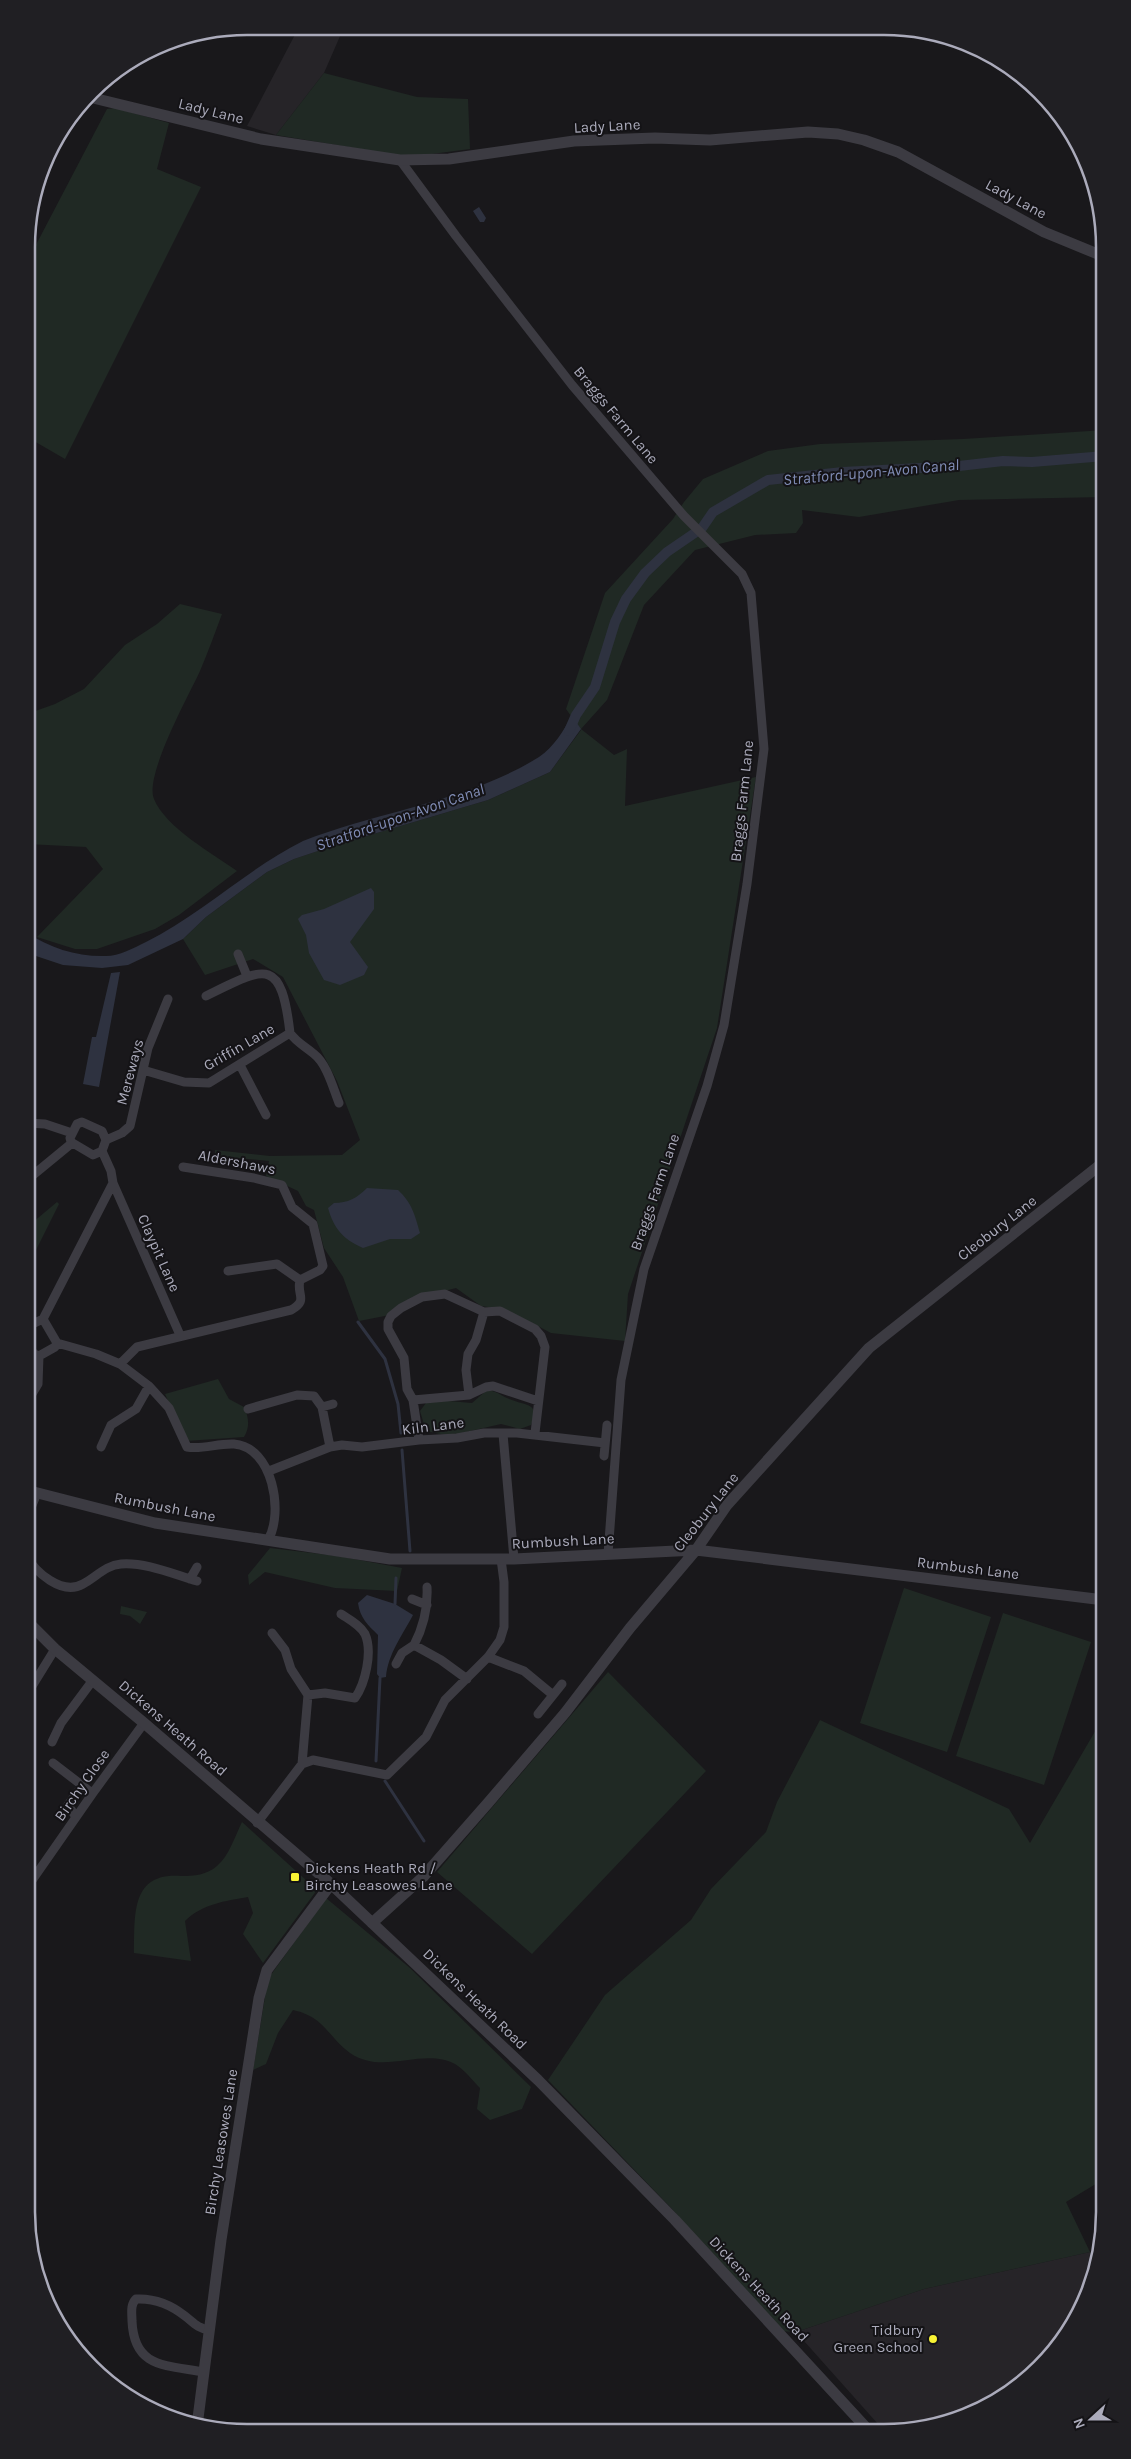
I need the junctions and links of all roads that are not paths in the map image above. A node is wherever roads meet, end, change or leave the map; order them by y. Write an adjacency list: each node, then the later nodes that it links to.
1 (96, 99): 2 (street, Lady Lane)
2 (400, 160): 3 (street, Lady Lane); 52 (street, Braggs Farm Lane)
3 (1096, 254)
4 (238, 954): 5 (street)
5 (247, 976): 6 (street, Griffin Lane); 8 (street, Griffin Lane)
6 (206, 996)
7 (168, 999): 10 (street, Mereways)
8 (290, 1034): 9 (street, Griffin Lane); 11 (street, Griffin Lane)
9 (240, 1065): 10 (street, Griffin Lane); 12 (street)
10 (144, 1070): 15 (street, Mereways)
11 (339, 1103)
12 (266, 1116)
13 (35, 1123): 14 (street)
14 (72, 1133): 15 (street); 16 (street)
15 (106, 1140): 17 (street)
16 (72, 1143): 17 (street); 20 (street)
17 (102, 1151): 21 (street)
18 (183, 1166): 23 (street, Aldershaws)
19 (1096, 1167): 51 (street, Cleobury Lane)
20 (35, 1173)
21 (113, 1183): 25 (street); 27 (street, Claypit Lane)
22 (228, 1271): 23 (street)
23 (300, 1280): 27 (street)
24 (484, 1312): 34 (street); 35 (street); 36 (street)
25 (43, 1319): 26 (street); 28 (street)
26 (35, 1323)
27 (180, 1335): 31 (street)
28 (57, 1343): 30 (street); 31 (street)
29 (35, 1354): 30 (street)
30 (39, 1356): 33 (street)
31 (120, 1364): 32 (street)
32 (149, 1386): 45 (street); 48 (street)
33 (35, 1389)
34 (469, 1395): 35 (street); 36 (street)
35 (413, 1400): 43 (street)
36 (538, 1401): 41 (street)
37 (332, 1404): 38 (street)
38 (322, 1407): 39 (street); 46 (street)
39 (248, 1409)
40 (607, 1425): 44 (street)
41 (536, 1433): 42 (street, Kiln Lane); 44 (street, Kiln Lane)
42 (503, 1434): 43 (street, Kiln Lane); 54 (street)
43 (419, 1440): 46 (street, Kiln Lane)
44 (605, 1443): 47 (street)
45 (101, 1446)
46 (330, 1447): 48 (street, Kiln Lane)
47 (604, 1456)
48 (269, 1471): 50 (street)
49 (35, 1492): 50 (street, Rumbush Lane)
50 (268, 1540): 53 (street, Rumbush Lane)
51 (696, 1550): 52 (street, Rumbush Lane); 59 (street, Rumbush Lane); 85 (street, Cleobury Lane)
52 (608, 1554): 54 (street, Rumbush Lane)
53 (501, 1559): 54 (street, Rumbush Lane); 66 (street)
54 (514, 1559)
55 (197, 1567): 56 (street)
56 (35, 1569)
57 (426, 1586): 60 (street)
58 (412, 1599): 60 (street)
59 (1096, 1599)
60 (428, 1604): 64 (street)
61 (341, 1614): 72 (street)
62 (35, 1629): 65 (street, Dickens Heath Road)
63 (272, 1633): 72 (street)
64 (414, 1645): 67 (street); 68 (street)
65 (55, 1649): 69 (street, Dickens Heath Road); 70 (street)
66 (488, 1657): 68 (street); 73 (street)
67 (396, 1664)
68 (467, 1679): 78 (street)
69 (93, 1680): 75 (street, Dickens Heath Road); 76 (street)
70 (35, 1681)
71 (562, 1684): 73 (street)
72 (308, 1695): 78 (street)
73 (554, 1695): 74 (street)
74 (538, 1714)
75 (144, 1722): 80 (street, Birchy Close); 82 (street, Dickens Heath Road)
76 (52, 1742)
77 (52, 1763): 79 (street)
78 (302, 1764): 82 (street)
79 (83, 1786): 80 (street); 81 (street)
80 (92, 1793): 81 (street, Birchy Close)
81 (76, 1817): 83 (street, Birchy Close)
82 (257, 1823): 84 (street, Dickens Heath Road)
83 (35, 1876)
84 (332, 1884): 85 (street, Dickens Heath Road); 86 (street, Birchy Leasowes Lane)
85 (372, 1922): 89 (street, Dickens Heath Road)
86 (209, 2330): 87 (street, Birchy Leasowes Lane); 87 (street)
87 (204, 2372): 88 (street, Birchy Leasowes Lane)
88 (198, 2418)
89 (863, 2424)

